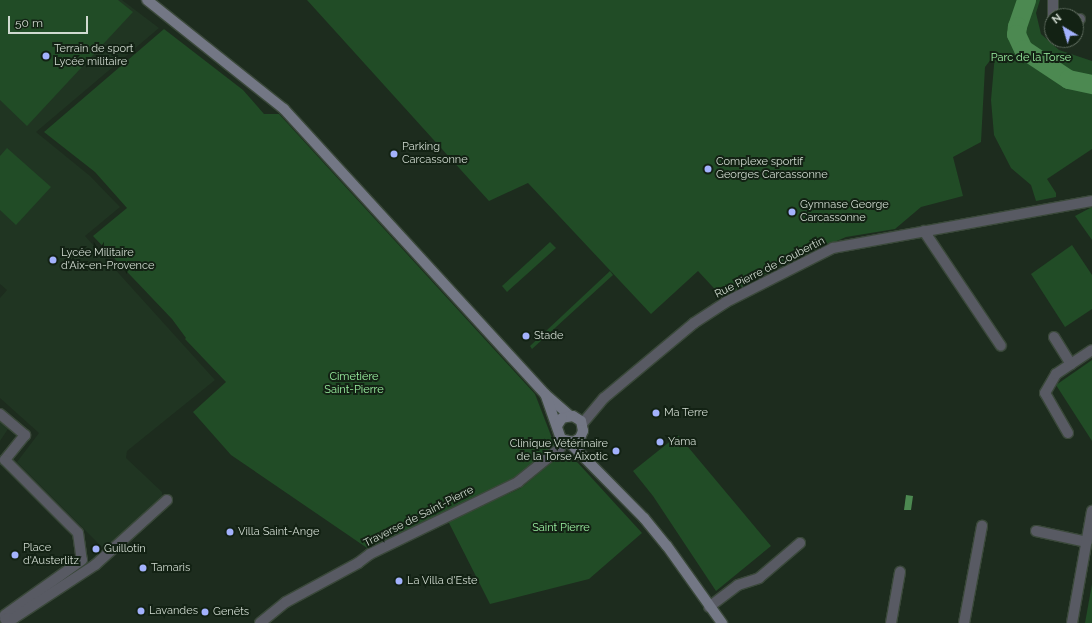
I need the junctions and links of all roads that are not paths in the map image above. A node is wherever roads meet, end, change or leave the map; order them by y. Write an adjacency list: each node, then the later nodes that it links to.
1 (147, 0): 8 (main road)
2 (1092, 200): 3 (street, Rue Pierre de Coubertin)
3 (924, 231): 5 (street); 10 (street, Rue Pierre de Coubertin)
4 (1054, 337): 7 (street)
5 (1001, 346)
6 (1092, 350): 7 (street)
7 (1071, 364): 12 (street)
8 (545, 394): 10 (main road); 11 (main road)
9 (0, 414): 24 (street)
10 (577, 419): 11 (main road); 13 (main road)
11 (557, 426): 14 (main road)
12 (1068, 433)
13 (580, 438): 14 (main road); 15 (main road)
14 (566, 442): 15 (main road); 25 (street, Traverse de Saint-Pierre)
15 (591, 464): 23 (main road)
16 (167, 500): 24 (street)
17 (1092, 511): 20 (street)
18 (982, 526): 28 (street)
19 (1036, 531): 20 (street)
20 (1087, 542): 29 (street)
21 (800, 543): 23 (street)
22 (900, 572): 27 (street)
23 (709, 607): 26 (main road)
24 (3, 616)
25 (260, 623)
26 (722, 623)
27 (891, 623)
28 (964, 623)
29 (1072, 623)

